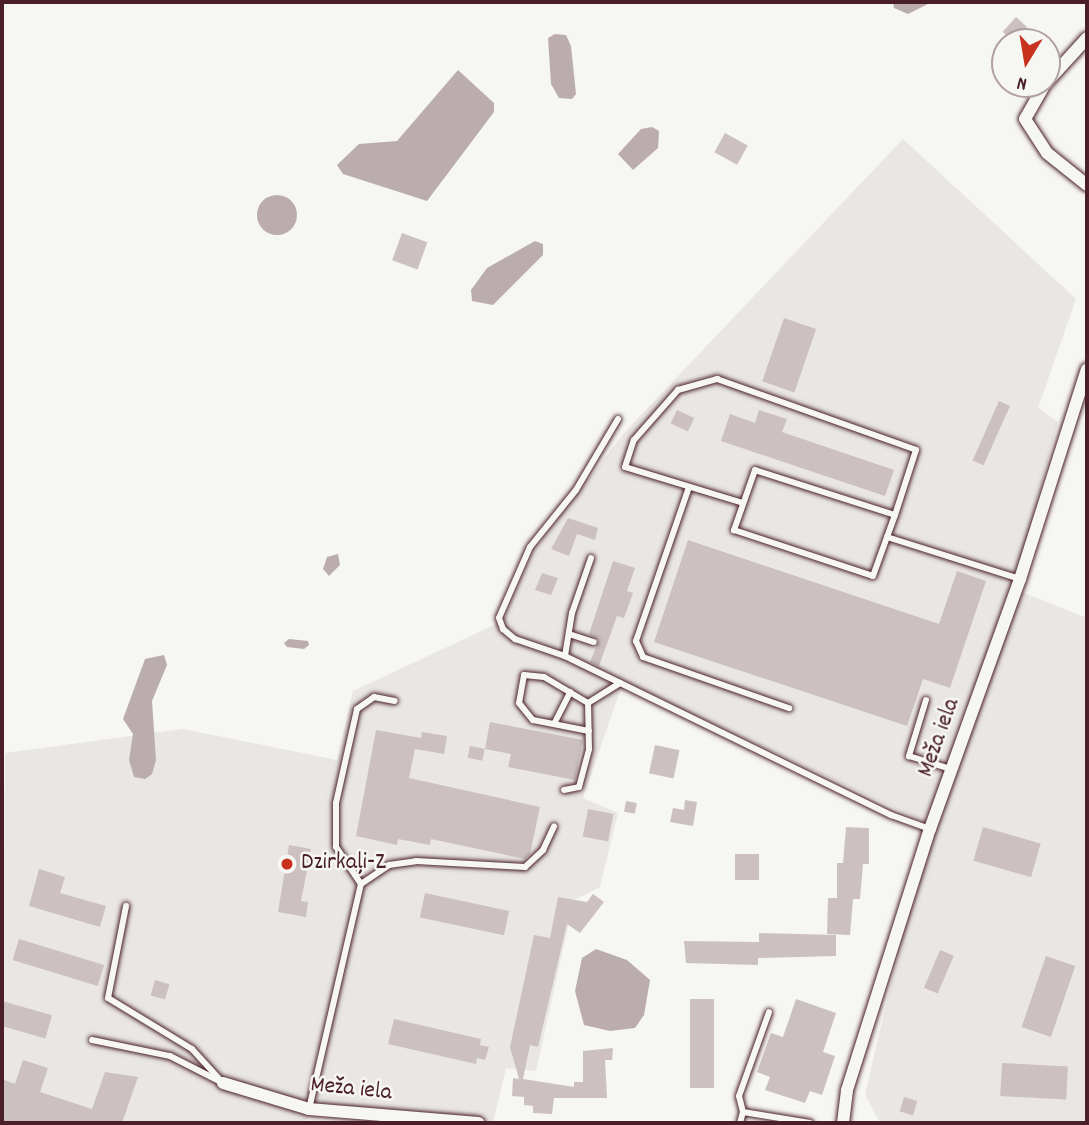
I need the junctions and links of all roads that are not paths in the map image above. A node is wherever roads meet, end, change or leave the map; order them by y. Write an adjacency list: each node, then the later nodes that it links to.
1 (1087, 38): 2 (street)
2 (1061, 67)
3 (1037, 98): 4 (street)
4 (1087, 185)
5 (1087, 369): 12 (street, Meža iela)
6 (618, 419): 15 (lane)
7 (689, 487): 8 (lane); 9 (lane); 21 (lane)
8 (743, 503): 9 (lane); 10 (lane)
9 (895, 515): 10 (lane)
10 (887, 537): 12 (lane)
11 (591, 558): 13 (lane)
12 (1020, 579): 24 (street, Meža iela)
13 (569, 634): 14 (lane); 15 (lane)
14 (594, 642)
15 (565, 656): 16 (lane)
16 (620, 683): 20 (lane); 27 (lane)
17 (570, 692): 20 (lane); 22 (lane); 22 (lane)
18 (926, 699): 24 (lane)
19 (395, 701): 28 (lane)
20 (588, 703): 23 (lane)
21 (789, 708)
22 (554, 724): 23 (lane)
23 (589, 731): 25 (lane)
24 (951, 769): 27 (street, Meža iela)
25 (564, 790)
26 (554, 826): 28 (lane)
27 (930, 829): 38 (street, Meža iela)
28 (361, 884): 33 (lane)
29 (126, 906): 32 (lane)
30 (769, 1012): 34 (lane)
31 (92, 1040): 32 (lane)
32 (223, 1083): 33 (street, Meža iela)
33 (309, 1109): 35 (street, Meža iela)
34 (743, 1112): 36 (lane); 37 (lane)
35 (478, 1123)
36 (740, 1123)
37 (810, 1123)
38 (843, 1123)

